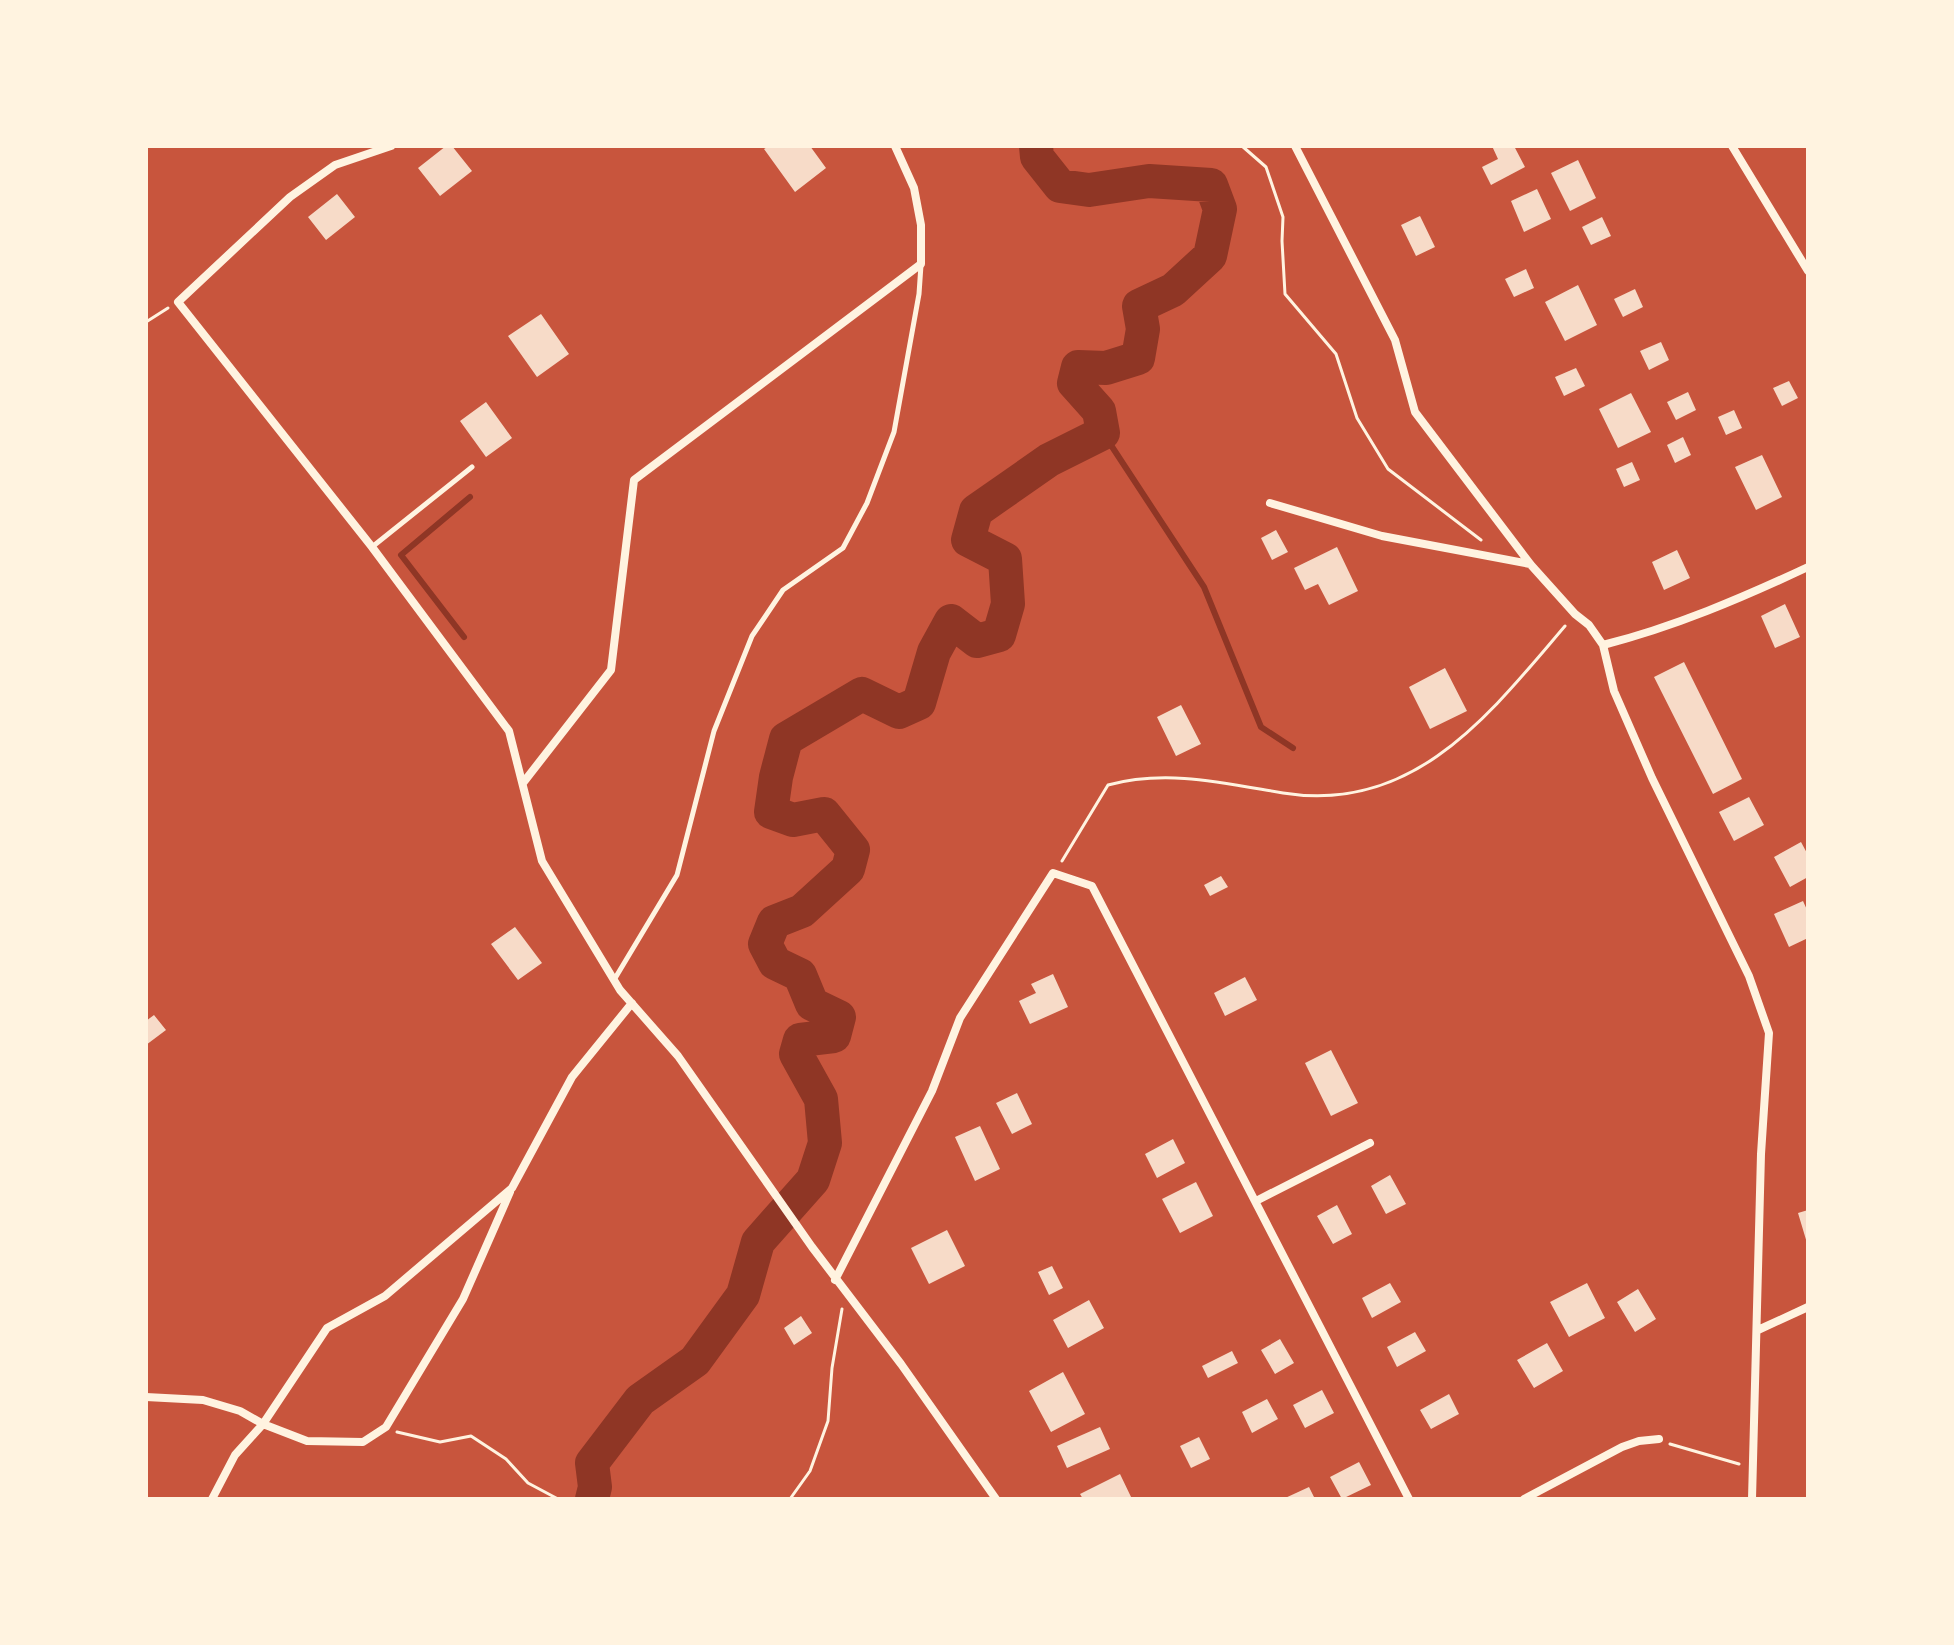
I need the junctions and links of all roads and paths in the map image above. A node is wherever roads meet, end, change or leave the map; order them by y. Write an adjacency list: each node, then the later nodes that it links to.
1 (391, 146): 8 (street)
2 (895, 146): 6 (street)
3 (1242, 146): 13 (path)
4 (1295, 146): 14 (street)
5 (1732, 146): 7 (street)
6 (921, 264): 18 (street); 20 (lane)
7 (1808, 271)
8 (178, 302): 9 (path); 12 (street)
9 (146, 322)
10 (472, 467): 12 (lane)
11 (1270, 503): 14 (street)
12 (372, 547): 18 (street)
13 (1489, 547)
14 (1531, 565): 16 (street)
15 (1808, 567): 17 (street)
16 (1575, 614): 17 (street); 19 (path)
17 (1603, 645): 28 (street)
18 (523, 783): 20 (street)
19 (1053, 873): 24 (street); 25 (street)
20 (614, 980): 21 (street)
21 (632, 1003): 23 (street); 25 (street)
22 (1370, 1143): 24 (street)
23 (512, 1188): 30 (street); 31 (street)
24 (1256, 1201): 38 (street)
25 (835, 1280): 26 (street)
26 (845, 1293): 36 (path); 37 (street)
27 (1808, 1307): 28 (street)
28 (1758, 1330): 33 (street)
29 (146, 1397): 30 (street)
30 (263, 1424): 31 (street); 34 (street)
31 (386, 1427): 35 (path)
32 (1659, 1439): 33 (path); 39 (street)
33 (1754, 1470): 40 (street)
34 (212, 1499)
35 (558, 1499)
36 (790, 1499)
37 (996, 1499)
38 (1409, 1499)
39 (1524, 1499)
40 (1752, 1499)

